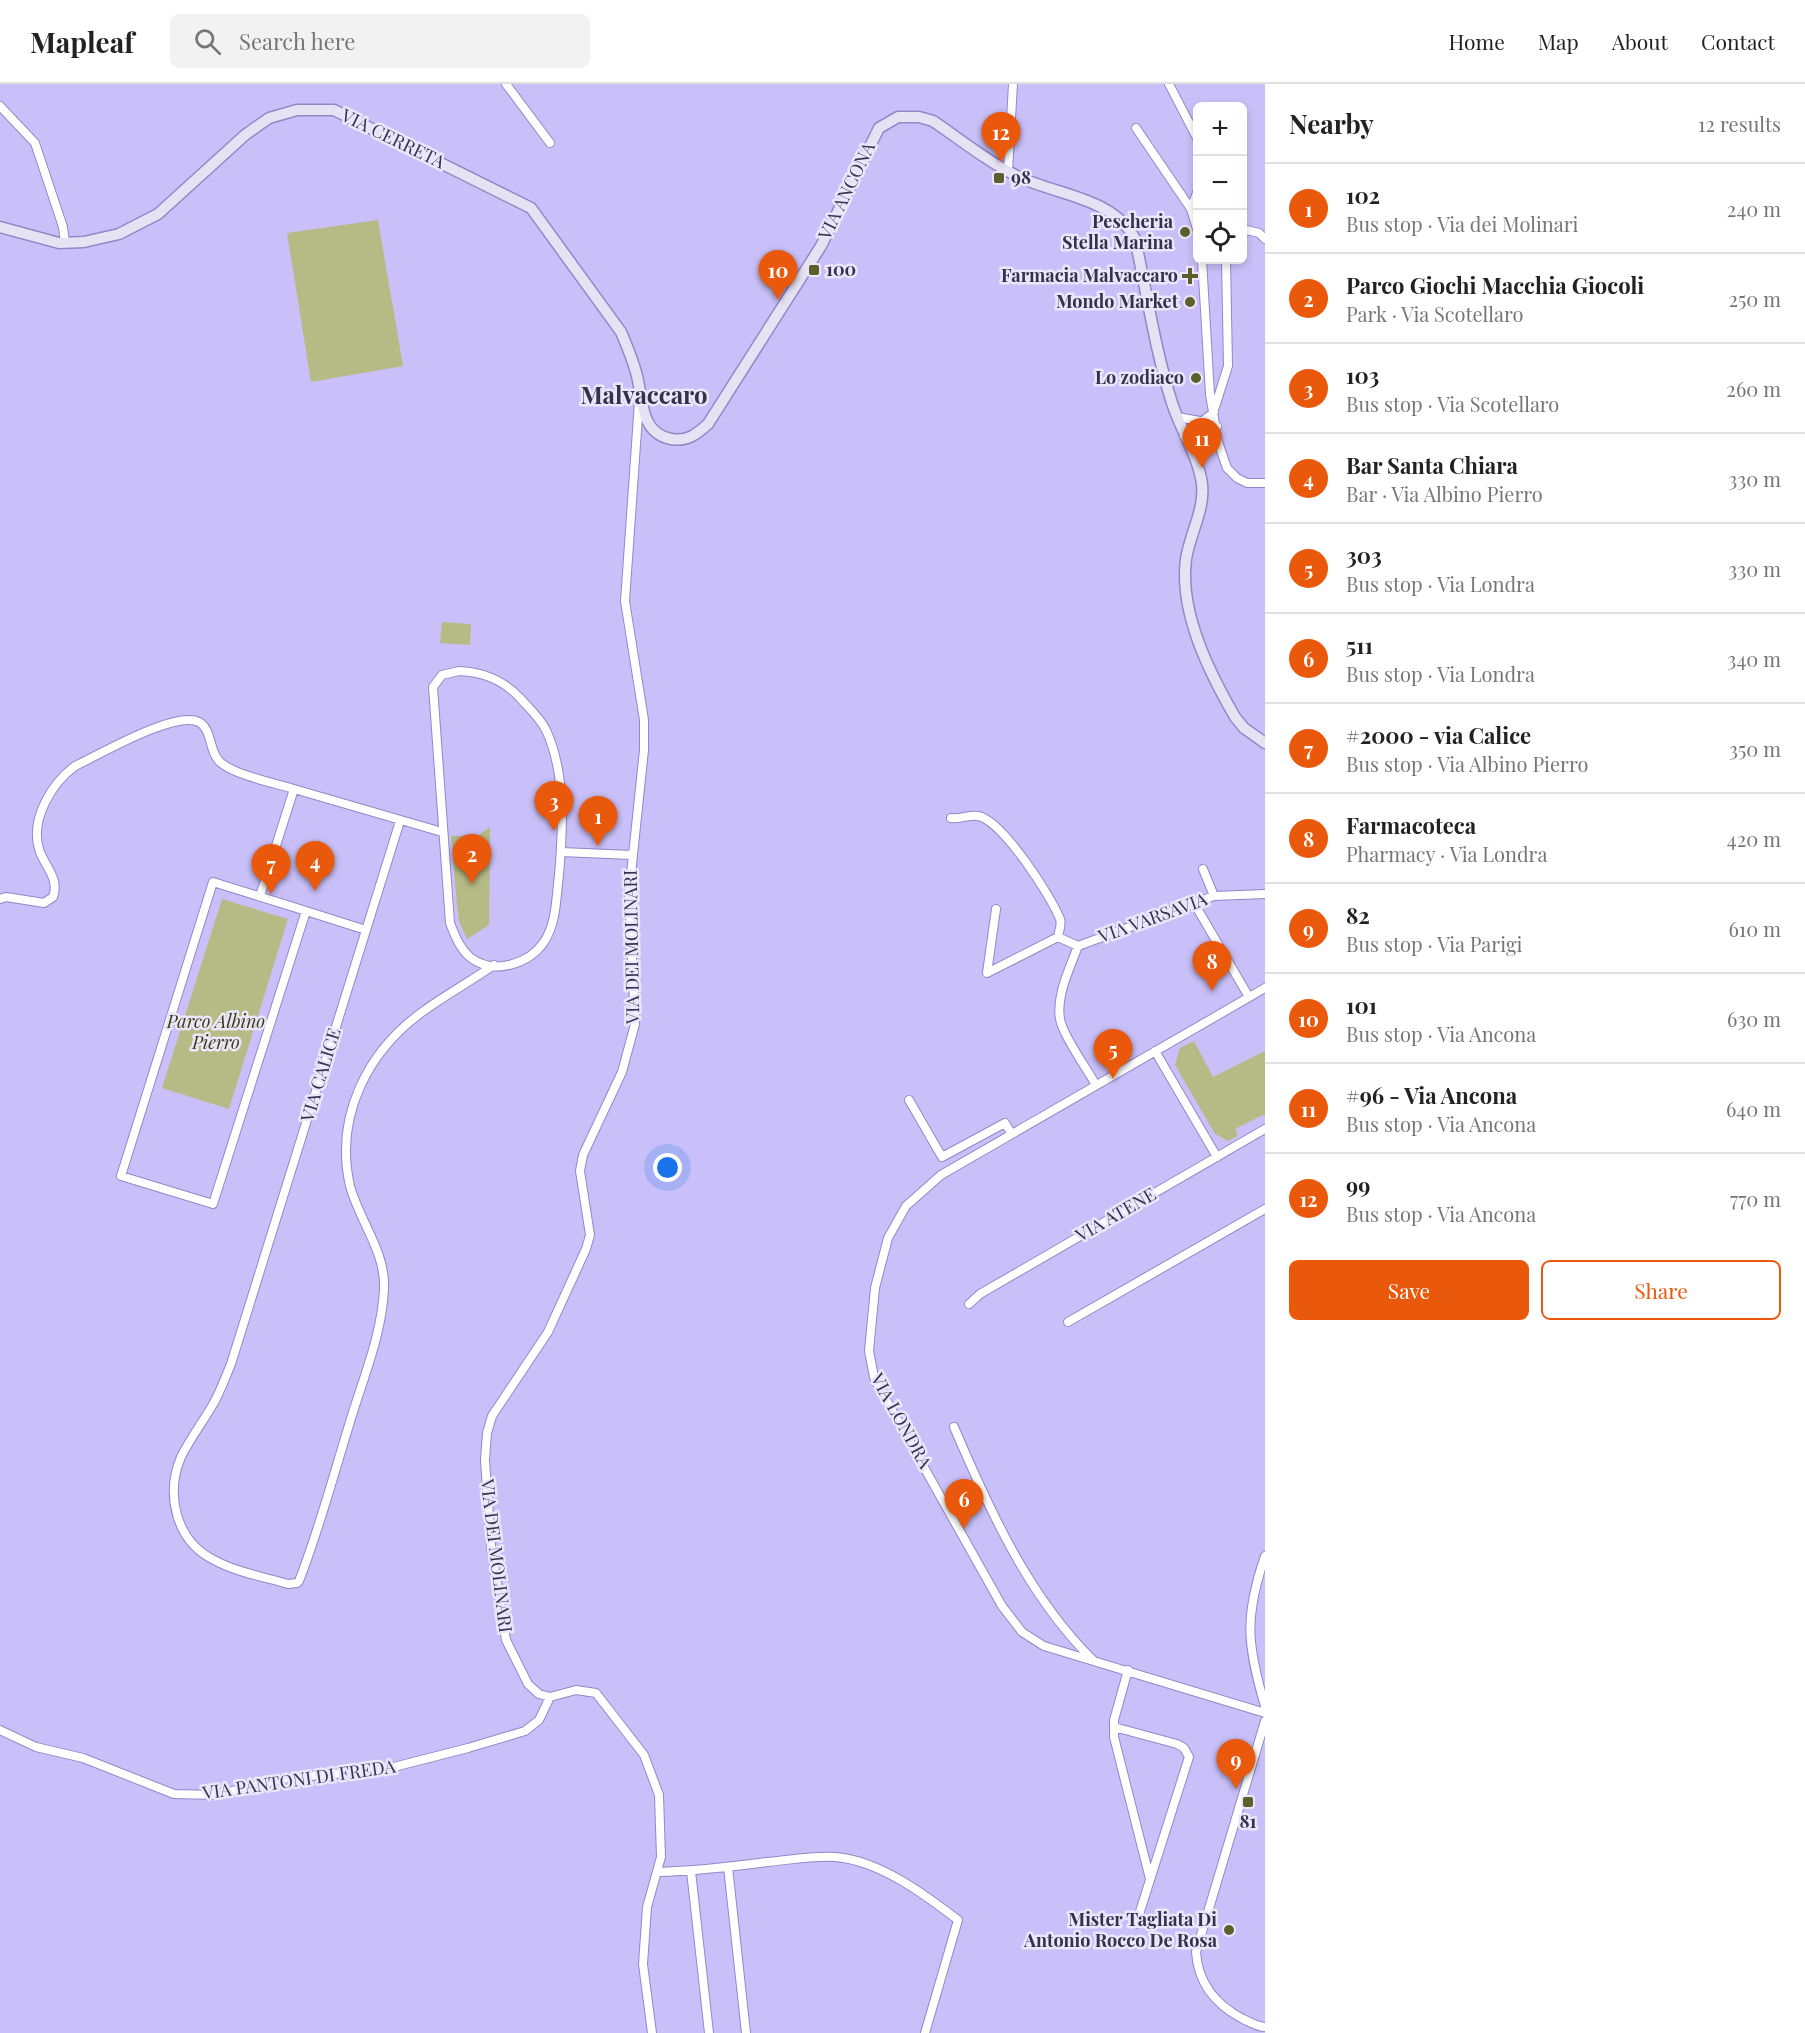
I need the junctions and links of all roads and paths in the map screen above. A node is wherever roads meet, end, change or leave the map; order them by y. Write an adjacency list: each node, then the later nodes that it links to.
1 (506, 84): 7 (street)
2 (1013, 84): 8 (street)
3 (1169, 84): 6 (street)
4 (0, 106): 15 (street)
5 (1136, 128): 10 (street)
6 (1193, 132)
7 (550, 143)
8 (1008, 171): 20 (street, VIA ANCONA); 22 (street, VIA ANCONA)
9 (1193, 203): 10 (street)
10 (1191, 209): 11 (street)
11 (1193, 217)
12 (0, 227): 15 (street, VIA CERRETA)
13 (1247, 230): 14 (street)
14 (1265, 239)
15 (64, 243): 20 (street, VIA CERRETA)
16 (1202, 264): 18 (street)
17 (1226, 264): 19 (street)
18 (1210, 370): 19 (street); 21 (street)
19 (1227, 372): 21 (street)
20 (639, 400): 34 (street, VIA DEI MOLINARI)
21 (1214, 412): 23 (street); 24 (street)
22 (1177, 417): 23 (street); 25 (street)
23 (1200, 421): 25 (street)
24 (1217, 426): 25 (street); 26 (street)
25 (1190, 440): 26 (street); 28 (street)
26 (1218, 442): 27 (street)
27 (1265, 483)
28 (1265, 743)
29 (294, 789): 31 (street); 37 (street); 39 (street)
30 (951, 819): 44 (street)
31 (400, 821): 32 (street); 43 (street, VIA CALICE)
32 (442, 832): 33 (street); 46 (street)
33 (561, 852): 34 (street); 46 (street)
34 (632, 855): 62 (street, VIA DEI MOLINARI)
35 (1203, 869): 38 (street)
36 (1265, 894): 38 (street, VIA VARSAVIA)
37 (260, 896): 42 (street); 42 (street)
38 (1214, 896): 40 (street, VIA VARSAVIA)
39 (0, 899)
40 (1194, 903): 45 (street, VIA VARSAVIA); 48 (street)
41 (996, 909): 44 (street)
42 (306, 910): 43 (street)
43 (366, 930): 46 (street, VIA CALICE)
44 (1058, 937): 45 (street)
45 (1078, 946): 50 (street)
46 (494, 965)
47 (1263, 990): 48 (street, VIA LONDRA)
48 (1249, 997): 49 (street, VIA LONDRA)
49 (1155, 1051): 50 (street, VIA LONDRA); 54 (street)
50 (1096, 1084): 53 (street, VIA LONDRA)
51 (909, 1100): 53 (street)
52 (1265, 1129): 54 (street, VIA ATENE)
53 (1011, 1133): 60 (street, VIA LONDRA)
54 (1217, 1156): 56 (street, VIA ATENE)
55 (1265, 1209): 57 (street)
56 (969, 1304)
57 (1068, 1322)
58 (954, 1427): 60 (street)
59 (1265, 1556): 63 (street)
60 (1095, 1662): 61 (street, VIA LONDRA)
61 (1128, 1670): 64 (street, VIA LONDRA); 66 (street)
62 (550, 1697): 67 (street, VIA PANTONI DI FREDA); 70 (street)
63 (1265, 1706)
64 (1265, 1713)
65 (1265, 1721): 73 (street)
66 (1114, 1727): 71 (street); 71 (street)
67 (0, 1730)
68 (728, 1867): 69 (street); 76 (street); 77 (street)
69 (691, 1871): 70 (street); 75 (street)
70 (657, 1872): 74 (street)
71 (1150, 1881): 72 (street)
72 (1136, 1924)
73 (1265, 2027)
74 (652, 2033)
75 (709, 2033)
76 (746, 2033)
77 (925, 2033)

